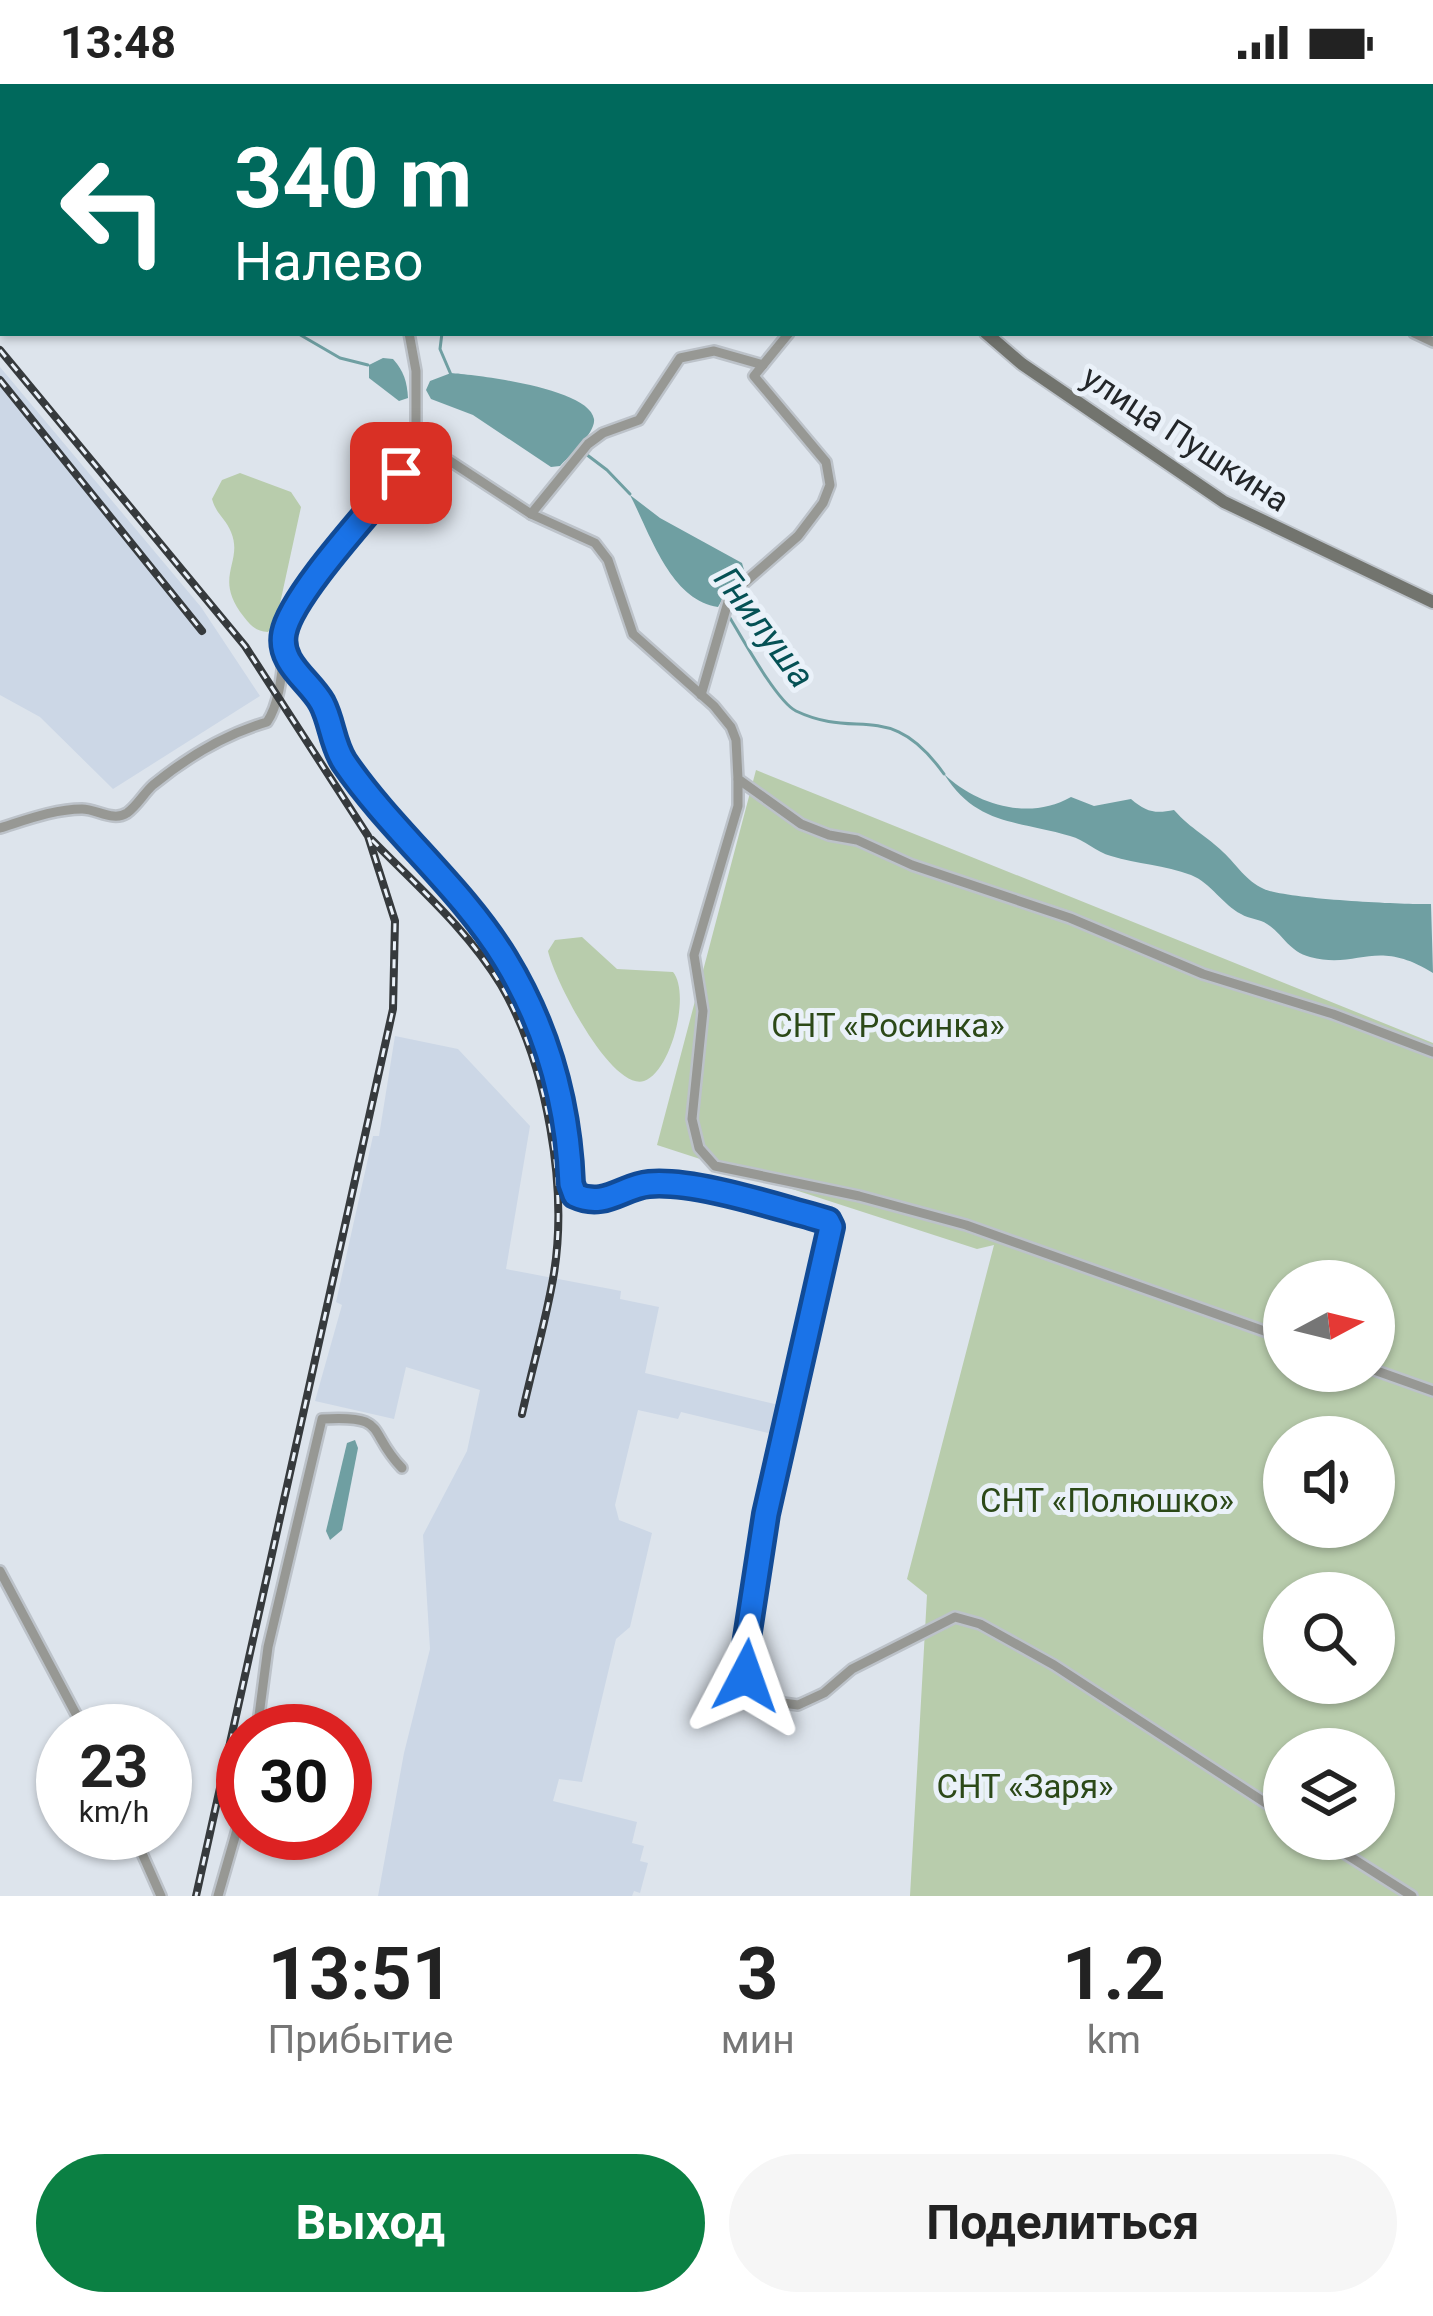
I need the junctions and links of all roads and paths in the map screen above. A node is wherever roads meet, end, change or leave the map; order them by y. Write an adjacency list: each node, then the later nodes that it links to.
1 (410, 336): 5 (street)
2 (787, 336): 4 (street)
3 (989, 336): 7 (main road, улица Пушкина)
4 (763, 365): 6 (street); 9 (street)
5 (416, 456): 6 (street); 8 (street)
6 (531, 514): 9 (street)
7 (1433, 602)
8 (282, 639): 11 (street); 20 (street)
9 (701, 694): 10 (street)
10 (739, 779): 12 (street); 13 (street)
11 (0, 827)
12 (1433, 1052)
13 (1263, 1331)
14 (1395, 1377): 15 (street)
15 (1433, 1391)
16 (402, 1468): 19 (street)
17 (0, 1570): 18 (street)
18 (71, 1704)
19 (261, 1704)
20 (1263, 1801)
21 (146, 1860): 24 (street)
22 (228, 1860): 25 (street)
23 (1355, 1860): 26 (street)
24 (161, 1896)
25 (218, 1896)
26 (1412, 1896)

